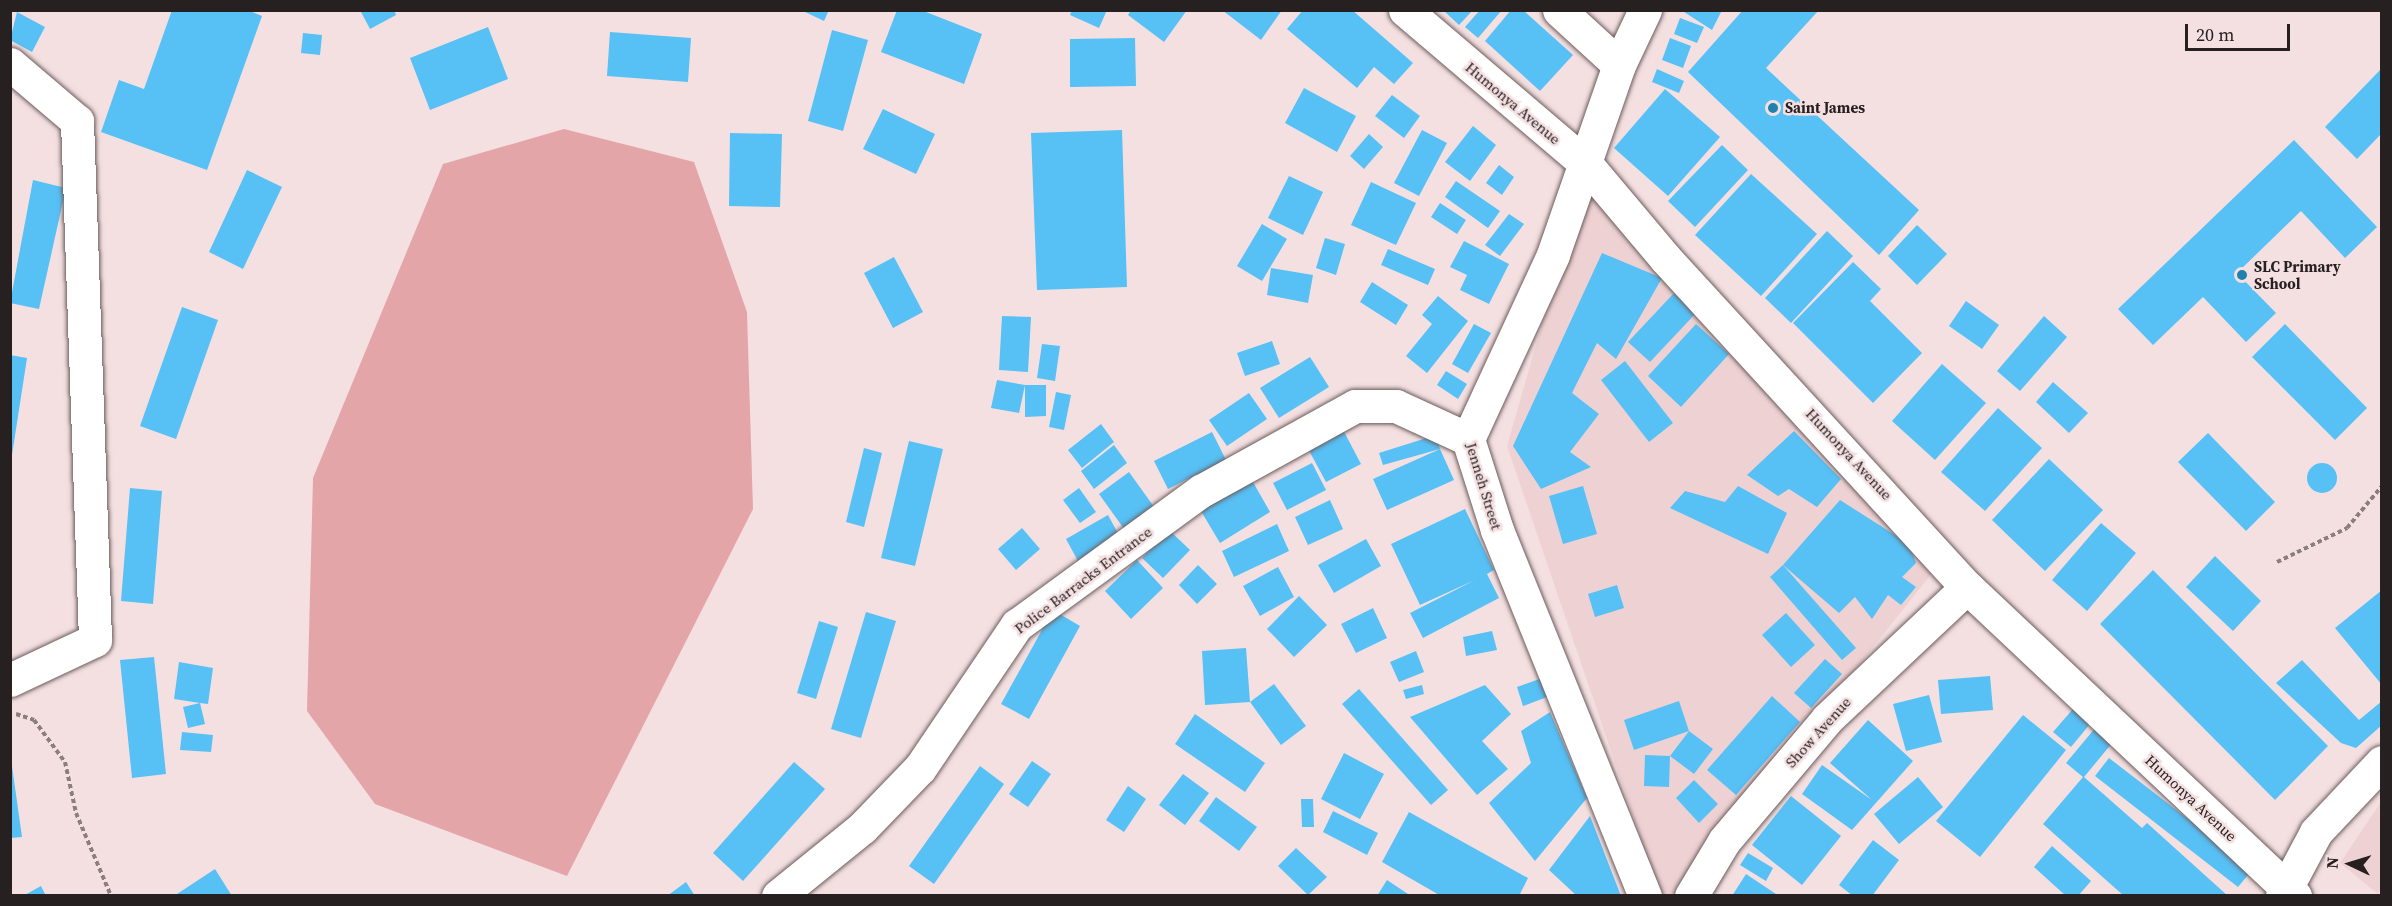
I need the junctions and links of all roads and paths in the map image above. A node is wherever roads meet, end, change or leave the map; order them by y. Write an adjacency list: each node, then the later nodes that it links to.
1 (1405, 10): 6 (street, Humonya Avenue)
2 (1559, 10): 5 (street)
3 (1645, 10): 5 (street, Jenneh Street)
4 (10, 64): 11 (street)
5 (1619, 65): 6 (street, Jenneh Street)
6 (1587, 164): 7 (street, Jenneh Street); 10 (street, Humonya Avenue)
7 (1468, 439): 16 (street, Police Barracks Entrance); 17 (street, Jenneh Street)
8 (2382, 486): 9 (path)
9 (2277, 562)
10 (1967, 587): 14 (street, Humonya Avenue); 18 (street, Show Avenue)
11 (10, 680)
12 (10, 712): 15 (path)
13 (2382, 762): 14 (street)
14 (2288, 893)
15 (111, 896)
16 (778, 896)
17 (1645, 896)
18 (1691, 896)

